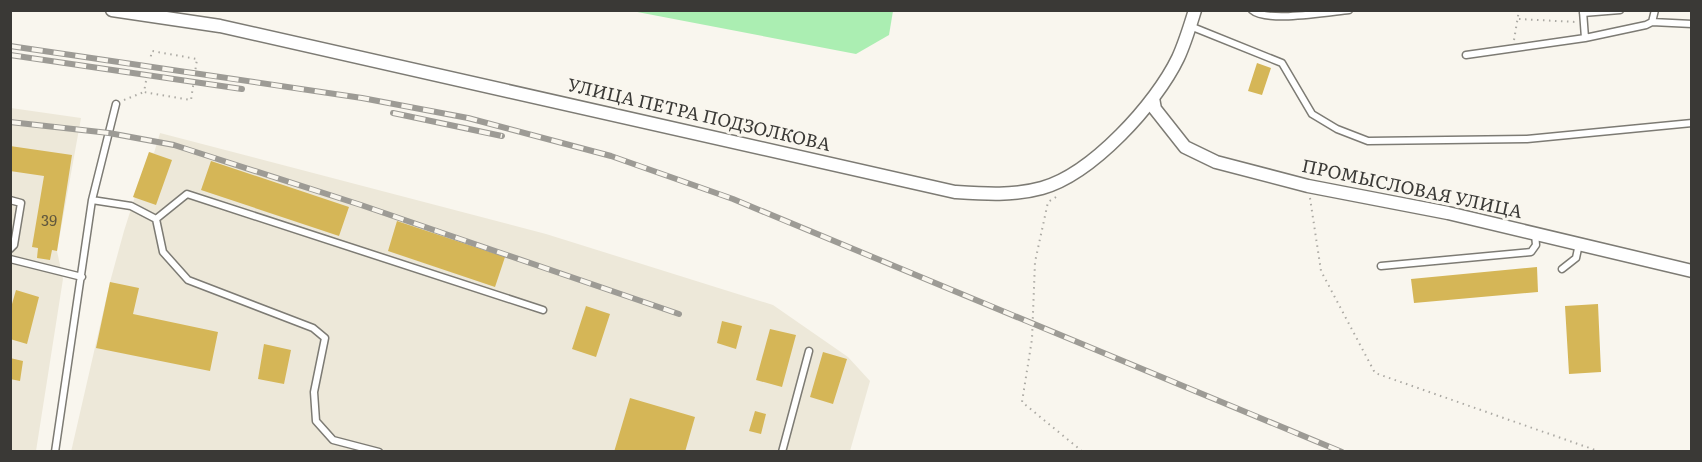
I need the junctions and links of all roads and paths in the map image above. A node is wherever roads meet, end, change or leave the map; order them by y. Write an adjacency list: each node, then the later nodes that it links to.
1 (112, 10): 21 (street, УЛИЦА ПЕТРА ПОДЗОЛКОВА)
2 (1195, 10): 14 (street, УЛИЦА ПЕТРА ПОДЗОЛКОВА)
3 (1252, 10): 9 (lane)
4 (1349, 10): 9 (lane)
5 (1520, 10): 10 (path)
6 (1620, 10): 8 (lane)
7 (1655, 10): 12 (lane)
8 (1583, 12): 11 (lane)
9 (1296, 13)
10 (1519, 19): 11 (path); 16 (path)
11 (1583, 22): 15 (lane)
12 (1652, 22): 13 (lane); 15 (lane)
13 (1692, 24)
14 (1190, 26): 21 (street, УЛИЦА ПЕТРА ПОДЗОЛКОВА); 23 (lane)
15 (1585, 38): 16 (lane)
16 (1512, 49): 17 (lane)
17 (1466, 55)
18 (150, 60): 20 (path)
19 (146, 81): 20 (path)
20 (144, 92): 22 (path)
21 (1153, 98): 24 (street, ПРОМЫСЛОВАЯ УЛИЦА)
22 (116, 104): 26 (lane)
23 (1692, 123)
24 (1308, 186): 29 (street, ПРОМЫСЛОВАЯ УЛИЦА); 43 (path)
25 (10, 200): 31 (lane)
26 (92, 200): 28 (lane); 36 (lane)
27 (1048, 202): 42 (path)
28 (156, 219): 37 (lane); 40 (lane)
29 (1535, 234): 30 (street, ПРОМЫСЛОВАЯ УЛИЦА); 33 (lane)
30 (1579, 244): 34 (lane); 35 (street, ПРОМЫСЛОВАЯ УЛИЦА)
31 (10, 249)
32 (10, 259): 36 (lane)
33 (1381, 267)
34 (1562, 269)
35 (1692, 271)
36 (82, 277): 39 (lane)
37 (543, 310)
38 (809, 351): 41 (lane)
39 (55, 452)
40 (379, 452)
41 (782, 452)
42 (1083, 452)
43 (1601, 452)

